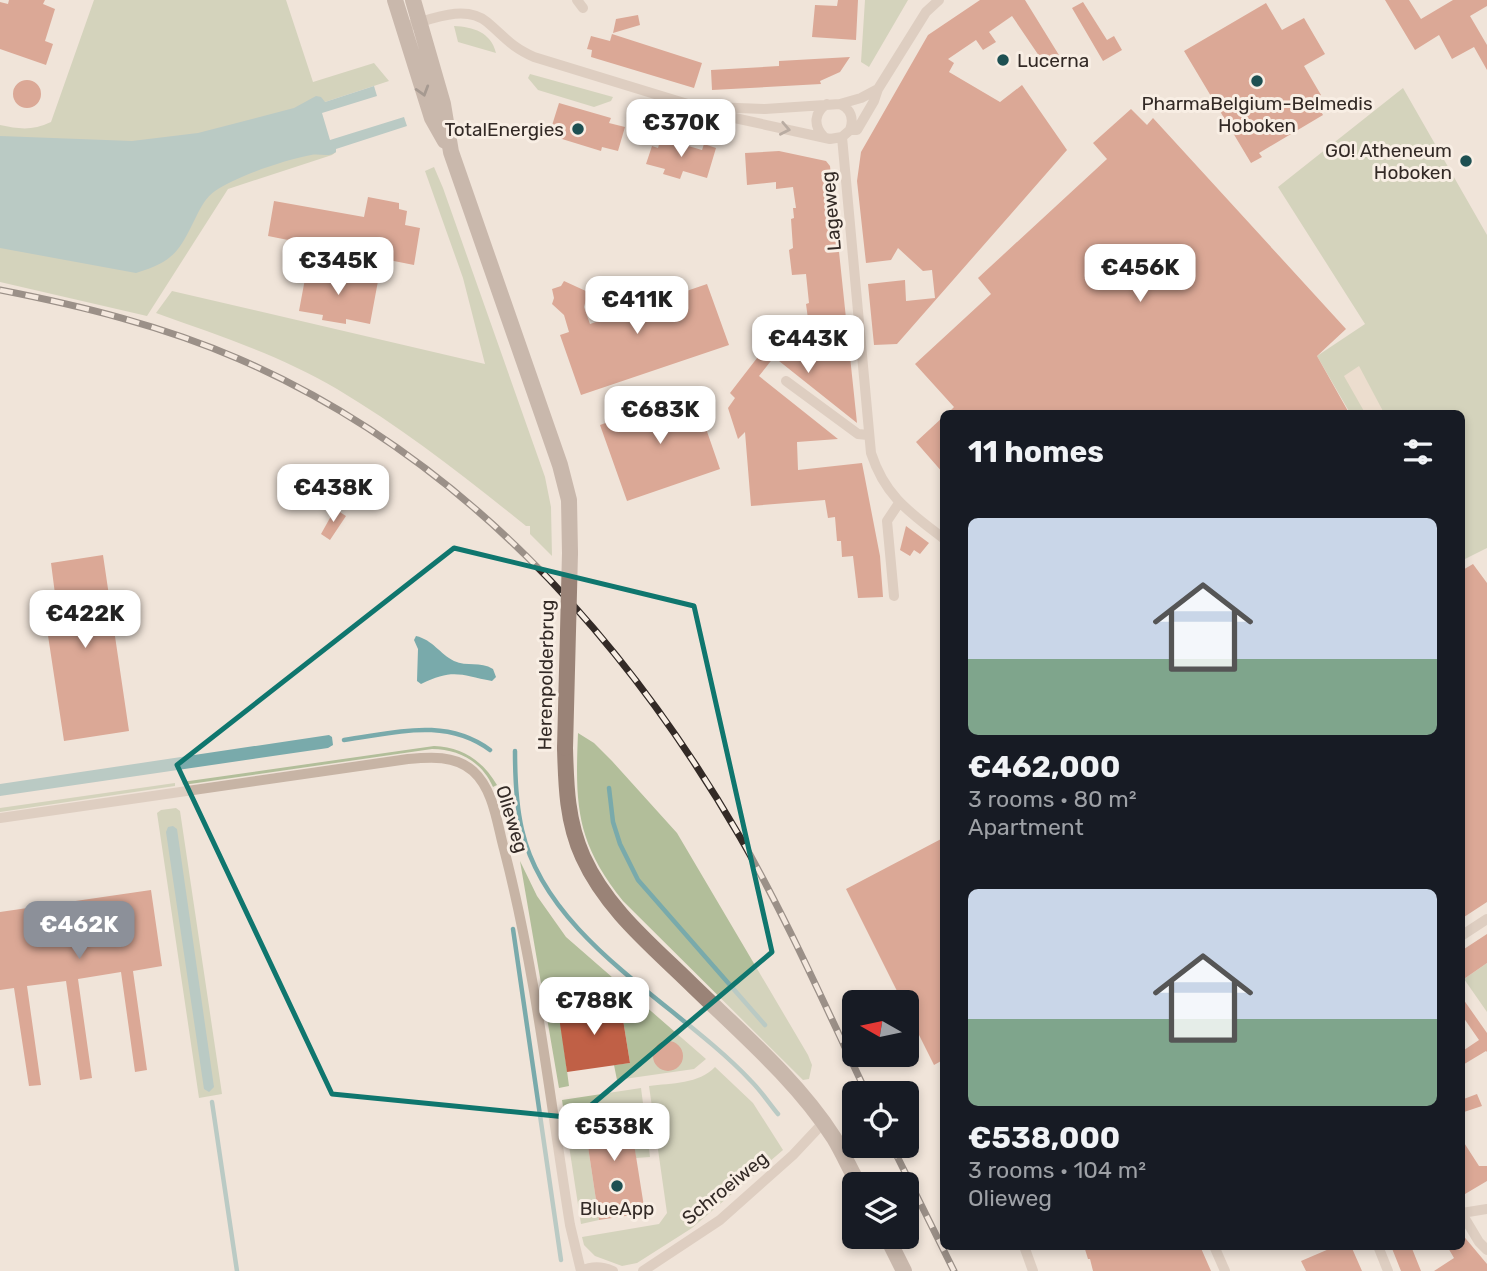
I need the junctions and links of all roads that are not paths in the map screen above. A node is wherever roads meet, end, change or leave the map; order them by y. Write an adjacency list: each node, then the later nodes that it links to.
1 (395, 0): 4 (street)
2 (413, 0): 4 (street)
3 (939, 0): 5 (street)
4 (411, 25): 8 (street); 19 (street, Herenpolderbrug, bridge)
5 (877, 89): 7 (street); 9 (street)
6 (827, 104): 7 (street); 8 (street); 10 (street)
7 (840, 104): 9 (street)
8 (699, 107): 10 (street, one-way to 10)
9 (846, 134): 10 (street); 12 (street, Lageweg)
10 (824, 137)
11 (786, 381): 12 (street)
12 (869, 435): 13 (street, Lageweg)
13 (899, 503): 14 (street, Lageweg); 15 (street)
14 (940, 536)
15 (894, 596)
16 (0, 818): 29 (street, Olieweg)
17 (1487, 919): 18 (street)
18 (1465, 933)
19 (823, 1123): 20 (street, Herenpolderbrug); 31 (street, Schroeiweg)
20 (852, 1172)
21 (1487, 1209): 22 (street)
22 (1465, 1213)
23 (1465, 1218): 28 (street)
24 (893, 1249): 32 (street)
25 (1025, 1250): 33 (street)
26 (1216, 1250): 34 (street)
27 (1380, 1250): 35 (street)
28 (1487, 1250)
29 (581, 1271): 30 (street)
30 (613, 1271)
31 (643, 1271)
32 (904, 1271)
33 (1033, 1271)
34 (1225, 1271)
35 (1388, 1271)

